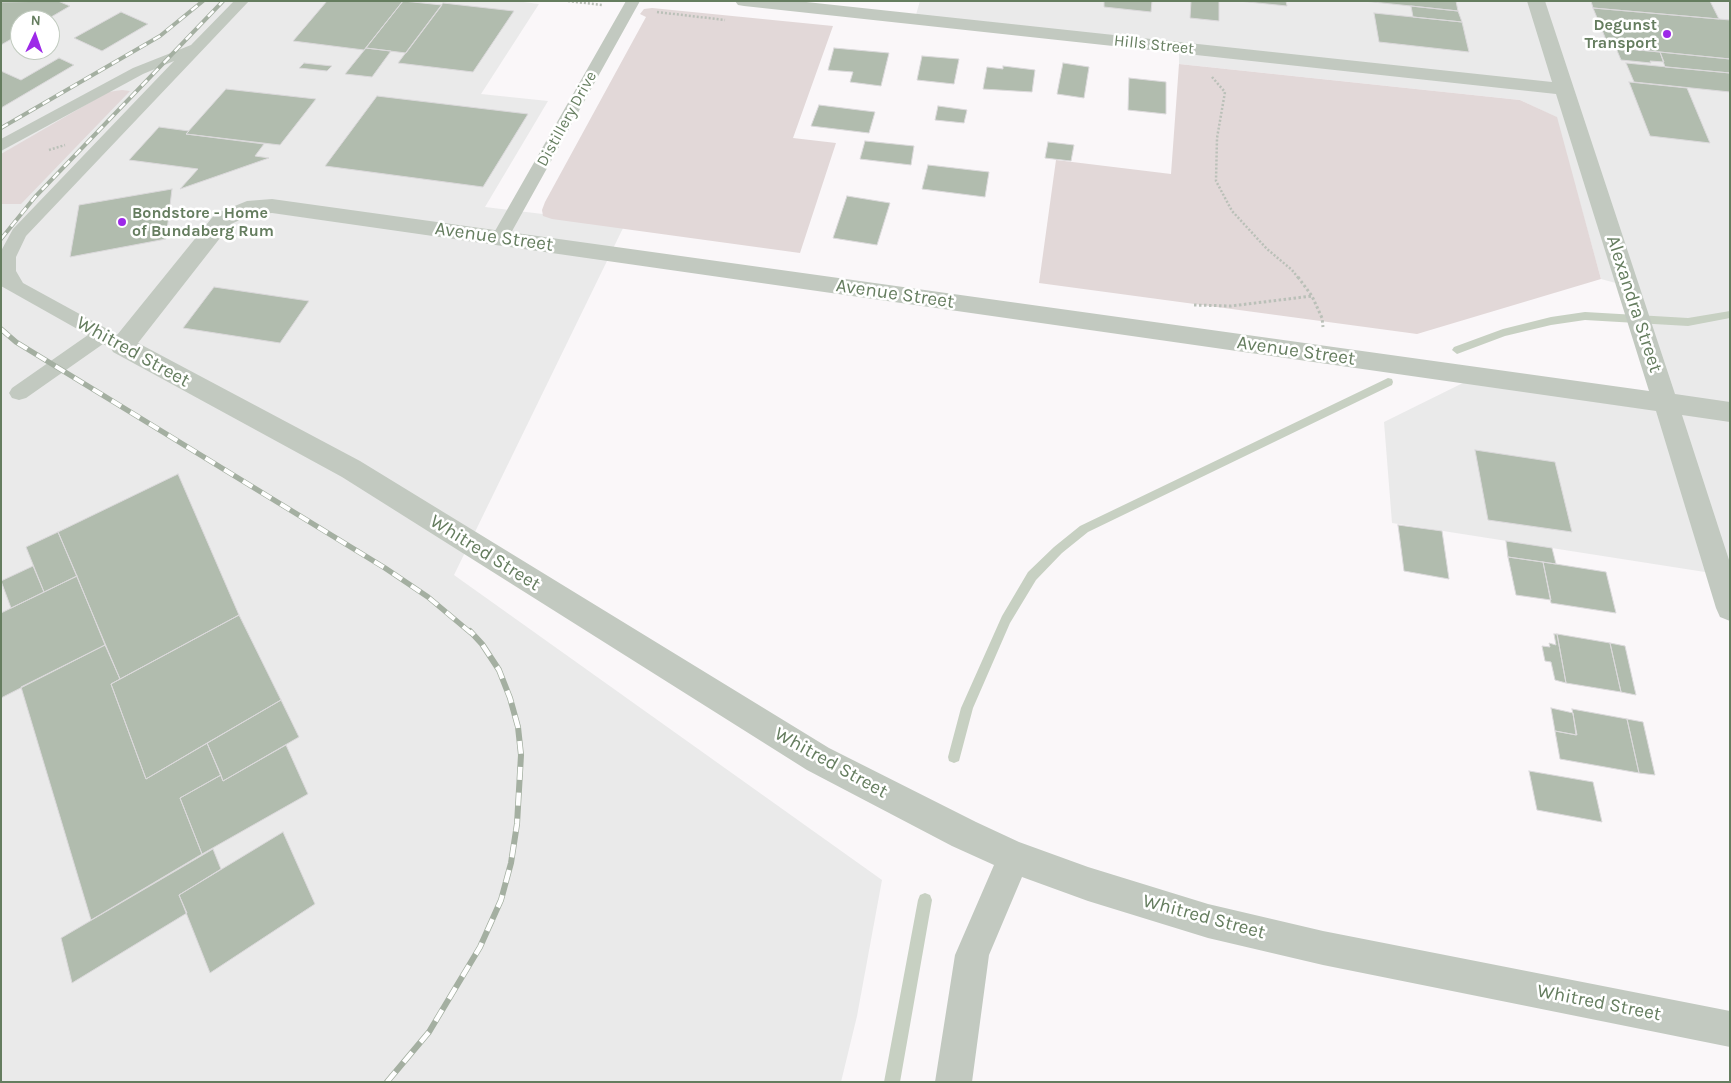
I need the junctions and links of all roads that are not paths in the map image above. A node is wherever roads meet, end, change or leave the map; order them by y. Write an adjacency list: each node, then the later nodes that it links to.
1 (242, 1): 5 (lane)
2 (634, 1): 8 (lane, Distillery Drive)
3 (744, 1): 6 (street, Hills Street)
4 (1536, 1): 6 (street, Alexandra Street)
5 (196, 47): 7 (lane); 10 (lane)
6 (1563, 88): 13 (street, Alexandra Street)
7 (1, 146)
8 (500, 238): 11 (street, Avenue Street); 13 (street, Avenue Street)
9 (1, 278): 10 (lane, Whitred Street)
10 (17, 287): 11 (lane, Whitred Street)
11 (112, 340): 12 (lane); 16 (street, Whitred Street)
12 (19, 392)
13 (1666, 404): 14 (street, Avenue Street); 15 (street, Alexandra Street)
14 (1730, 412)
15 (1730, 608)
16 (1014, 856): 17 (street, Whitred Street); 18 (street)
17 (1730, 1029)
18 (953, 1082)

